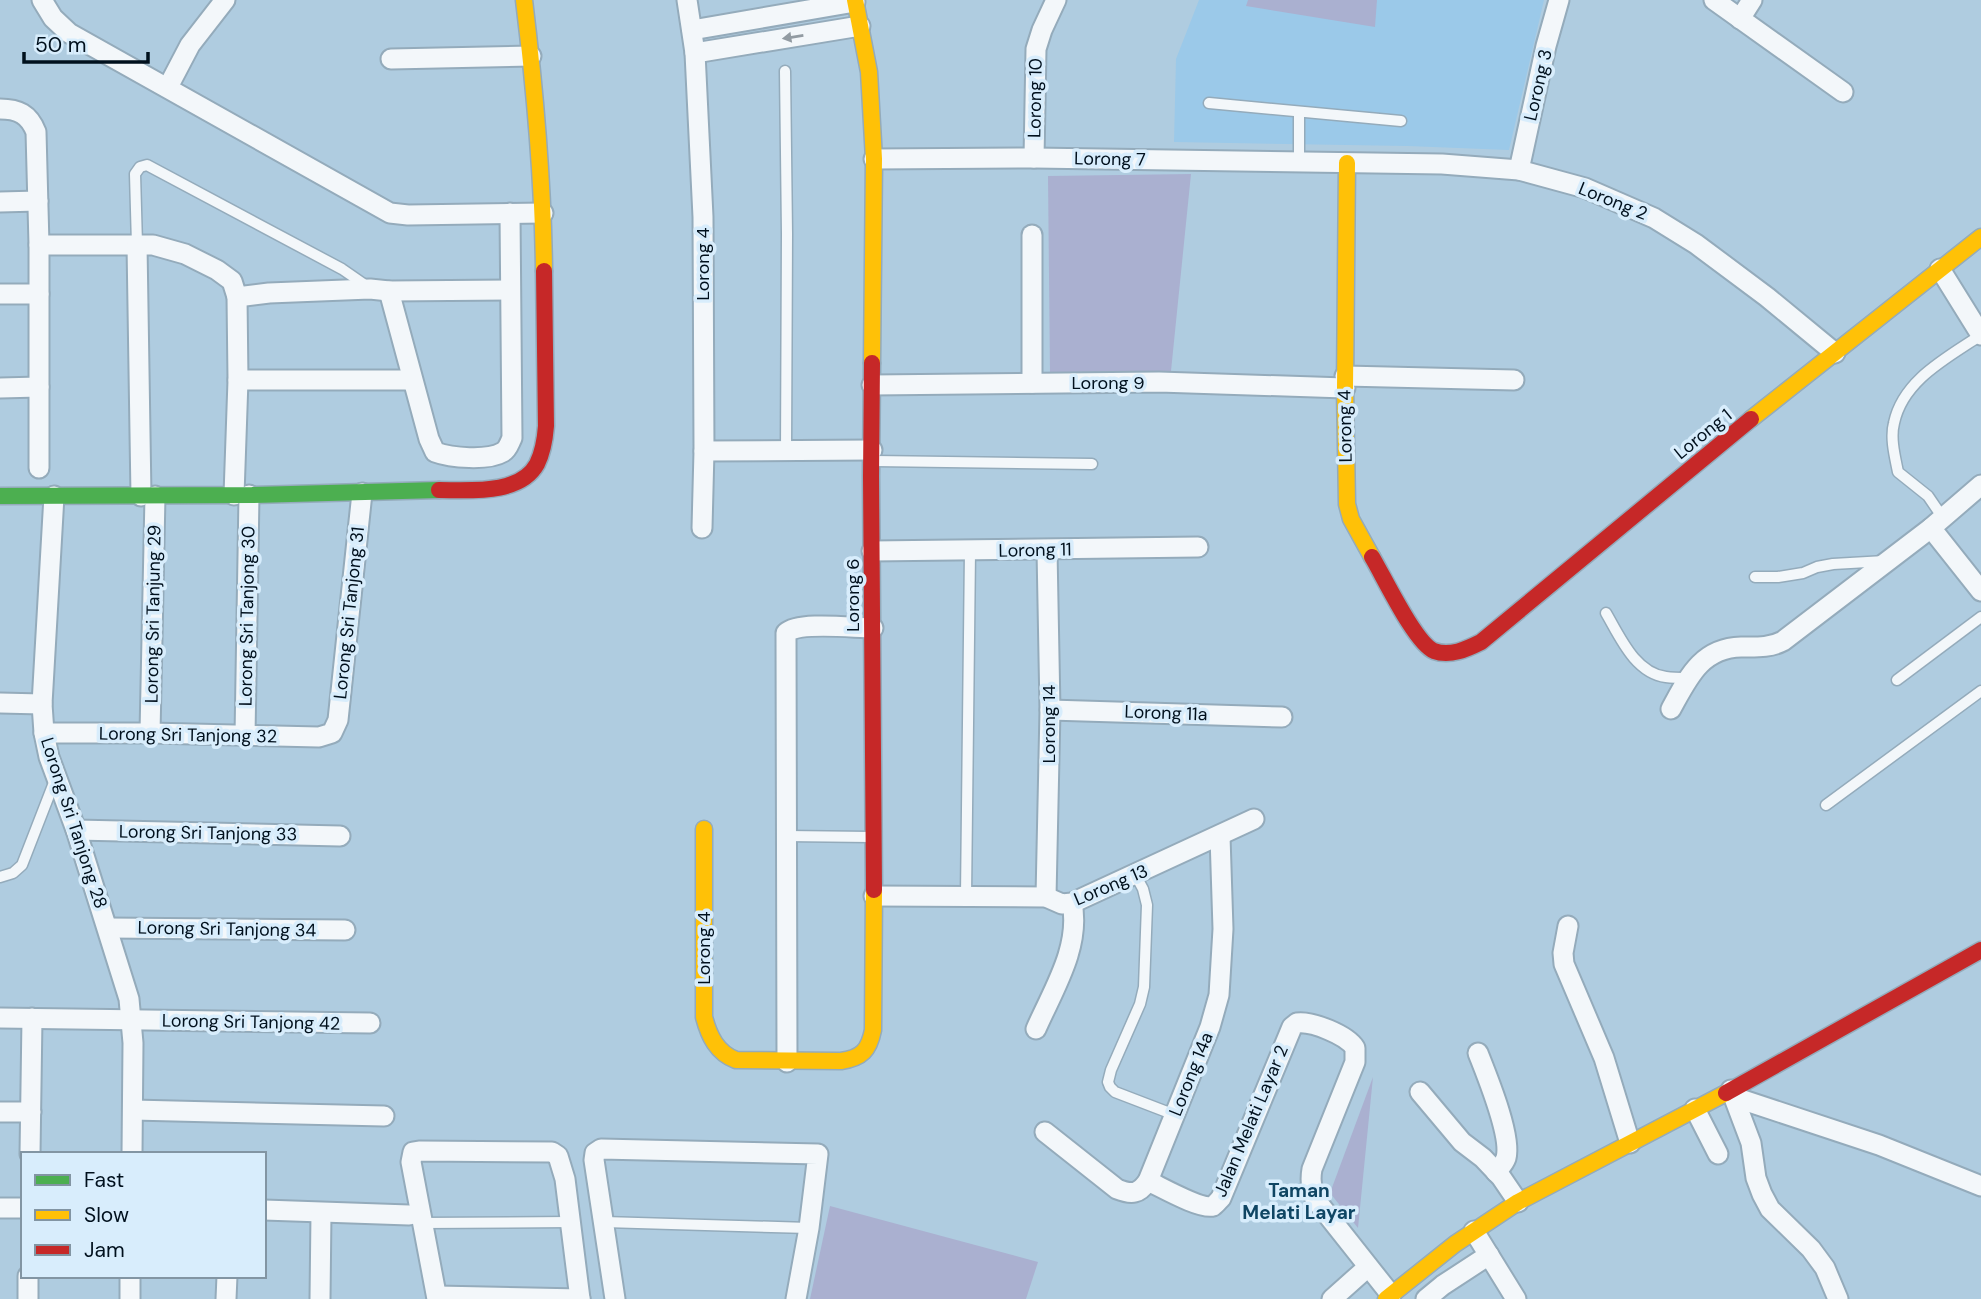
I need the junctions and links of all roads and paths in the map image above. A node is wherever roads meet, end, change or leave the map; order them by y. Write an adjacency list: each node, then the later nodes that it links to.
1 (41, 0): 17 (street)
2 (225, 0): 17 (street)
3 (524, 0): 14 (street)
4 (687, 0): 12 (street, Lorong 4)
5 (1056, 0): 23 (street, Lorong 10)
6 (1559, 0): 27 (street, Lorong 3)
7 (1714, 0): 10 (street)
8 (1752, 0): 10 (street)
9 (855, 1): 11 (street, Lorong 6); 12 (street)
10 (1740, 19): 18 (street)
11 (860, 26): 13 (street, one-way to 13); 24 (street, Lorong 6)
12 (692, 30): 13 (street, Lorong 4)
13 (695, 52): 52 (street, Lorong 4)
14 (531, 56): 15 (street); 31 (street)
15 (391, 59)
16 (785, 71): 53 (lane)
17 (169, 87): 30 (street)
18 (1843, 92)
19 (1209, 103): 21 (lane)
20 (0, 109): 28 (street)
21 (1299, 113): 22 (lane); 25 (lane)
22 (1401, 121)
23 (1034, 158): 24 (street, Lorong 7); 25 (street, Lorong 7)
24 (874, 159): 49 (street, Lorong 6)
25 (1299, 163): 26 (street, Lorong 7)
26 (1347, 163): 27 (street, Lorong 2); 47 (street, Lorong 4)
27 (1519, 170): 43 (street, Lorong 2)
28 (38, 201): 29 (street); 34 (street)
29 (0, 202)
30 (510, 213): 31 (street); 38 (street)
31 (543, 213): 58 (street)
32 (1032, 235): 48 (street)
33 (1981, 237): 36 (street, Lorong 1)
34 (39, 244): 35 (street); 39 (street)
35 (137, 245): 37 (lane); 41 (street); 62 (street, Lorong Sri Tanjung 29)
36 (1940, 270): 42 (street); 43 (street, Lorong 1)
37 (379, 290): 38 (street); 41 (street); 45 (street)
38 (510, 290): 45 (street)
39 (39, 294): 40 (street); 50 (street)
40 (0, 295)
41 (237, 297): 44 (street, Lorong Sri Tanjong 30)
42 (1981, 335): 63 (lane)
43 (1835, 353): 75 (street, Lorong 1)
44 (238, 380): 45 (street); 59 (street, Lorong Sri Tanjong 30)
45 (412, 380)
46 (1514, 380): 47 (street, Lorong 9)
47 (1345, 382): 48 (street, Lorong 9); 75 (street, Lorong 4)
48 (1032, 383): 49 (street, Lorong 9)
49 (872, 385): 54 (street, Lorong 6)
50 (39, 387): 51 (street); 56 (street)
51 (0, 388)
52 (704, 451): 53 (street); 64 (street, Lorong 4)
53 (786, 451): 54 (street)
54 (872, 456): 55 (lane); 67 (street, Lorong 6)
55 (1092, 464)
56 (39, 468)
57 (1981, 485): 63 (street)
58 (362, 493): 59 (street); 86 (street, Lorong Sri Tanjong 31)
59 (242, 495): 62 (street); 87 (street, Lorong Sri Tanjong 30)
60 (0, 496): 61 (street)
61 (54, 496): 62 (street); 80 (street, Lorong Sri Tanjong 28)
62 (148, 496): 85 (street, Lorong Sri Tanjung 29)
63 (1937, 523): 69 (street); 71 (street)
64 (702, 528)
65 (1198, 547): 66 (street, Lorong 11)
66 (1047, 550): 68 (street, Lorong 11); 82 (street, Lorong 14)
67 (872, 551): 68 (street, Lorong 11); 74 (street, Lorong 6)
68 (970, 551): 100 (lane)
69 (1889, 560): 70 (lane); 76 (street)
70 (1755, 577)
71 (1981, 591)
72 (1606, 613): 76 (lane)
73 (1981, 617): 77 (lane)
74 (873, 628): 94 (street); 96 (street, Lorong 6)
75 (1447, 653)
76 (1689, 678): 81 (street)
77 (1897, 680)
78 (1981, 691): 89 (lane)
79 (0, 703): 80 (street)
80 (42, 704): 84 (street, Lorong Sri Tanjong 28)
81 (1671, 709)
82 (1050, 710): 83 (street, Lorong 11a); 101 (street, Lorong 14)
83 (1282, 717)
84 (44, 733): 85 (street, Lorong Sri Tanjong 32); 88 (street, Lorong Sri Tanjong 28)
85 (150, 733): 87 (street, Lorong Sri Tanjong 32)
86 (332, 733): 87 (street, Lorong Sri Tanjong 32)
87 (245, 736)
88 (56, 776): 92 (street, Lorong Sri Tanjong 28); 98 (lane)
89 (1826, 805)
90 (1254, 819): 95 (street, Lorong 13)
91 (704, 828): 113 (street, Lorong 4)
92 (76, 830): 93 (street, Lorong Sri Tanjong 33); 104 (street, Lorong Sri Tanjong 28)
93 (340, 836)
94 (787, 836): 96 (lane); 114 (street)
95 (1220, 836): 97 (street, Lorong 13); 121 (street, Lorong 14a)
96 (874, 837): 99 (street, Lorong 6)
97 (1135, 874): 102 (street, Lorong 13); 121 (lane)
98 (0, 877)
99 (874, 896): 100 (street, Lorong 13); 114 (street, Lorong 6)
100 (966, 896): 101 (street, Lorong 13)
101 (1046, 897): 102 (street, Lorong 13)
102 (1072, 904): 111 (street)
103 (1568, 926): 124 (street)
104 (108, 928): 105 (street, Lorong Sri Tanjong 34); 109 (street, Lorong Sri Tanjong 28)
105 (345, 930)
106 (1981, 950): 116 (street)
107 (0, 1017): 108 (street, Lorong Sri Tanjong 42)
108 (32, 1018): 109 (street, Lorong Sri Tanjong 42); 120 (street)
109 (132, 1021): 110 (street, Lorong Sri Tanjong 42); 118 (street, Lorong Sri Tanjong 28)
110 (370, 1023)
111 (1037, 1029)
112 (1478, 1054): 128 (street)
113 (730, 1059): 114 (street, Lorong 6)
114 (787, 1062)
115 (1420, 1092): 128 (street)
116 (1733, 1094): 117 (street); 130 (street); 158 (street)
117 (1695, 1109): 124 (street); 127 (street)
118 (133, 1110): 122 (street); 126 (street, Lorong Sri Tanjong 28)
119 (0, 1112): 120 (street)
120 (31, 1112): 125 (street)
121 (1175, 1115): 129 (street, Lorong 14a)
122 (384, 1116)
123 (1045, 1132): 129 (street)
124 (1630, 1143): 131 (street)
125 (30, 1152)
126 (132, 1152)
127 (1718, 1154)
128 (1496, 1172): 131 (street)
129 (1148, 1181): 142 (street, Jalan Melati Layar 2)
130 (1981, 1186)
131 (1518, 1202): 140 (street)
132 (0, 1208): 133 (street)
133 (21, 1208)
134 (266, 1210): 135 (street)
135 (321, 1213): 136 (street); 151 (street)
136 (416, 1219): 137 (lane); 137 (street); 147 (street)
137 (571, 1222): 152 (street)
138 (604, 1222): 139 (lane); 139 (street); 153 (street)
139 (809, 1228): 154 (street)
140 (1474, 1231): 141 (street); 146 (street)
141 (1489, 1255): 156 (street); 157 (street)
142 (1368, 1267): 146 (street, Jalan Melati Layar 2); 155 (street)
143 (28, 1278): 148 (street)
144 (130, 1278): 149 (street)
145 (227, 1278): 150 (street)
146 (1389, 1297)
147 (437, 1298): 152 (street)
148 (28, 1299)
149 (130, 1299)
150 (226, 1299)
151 (320, 1299)
152 (580, 1299)
153 (615, 1299)
154 (796, 1299)
155 (1332, 1299)
156 (1426, 1299)
157 (1516, 1299)
158 (1838, 1299)

